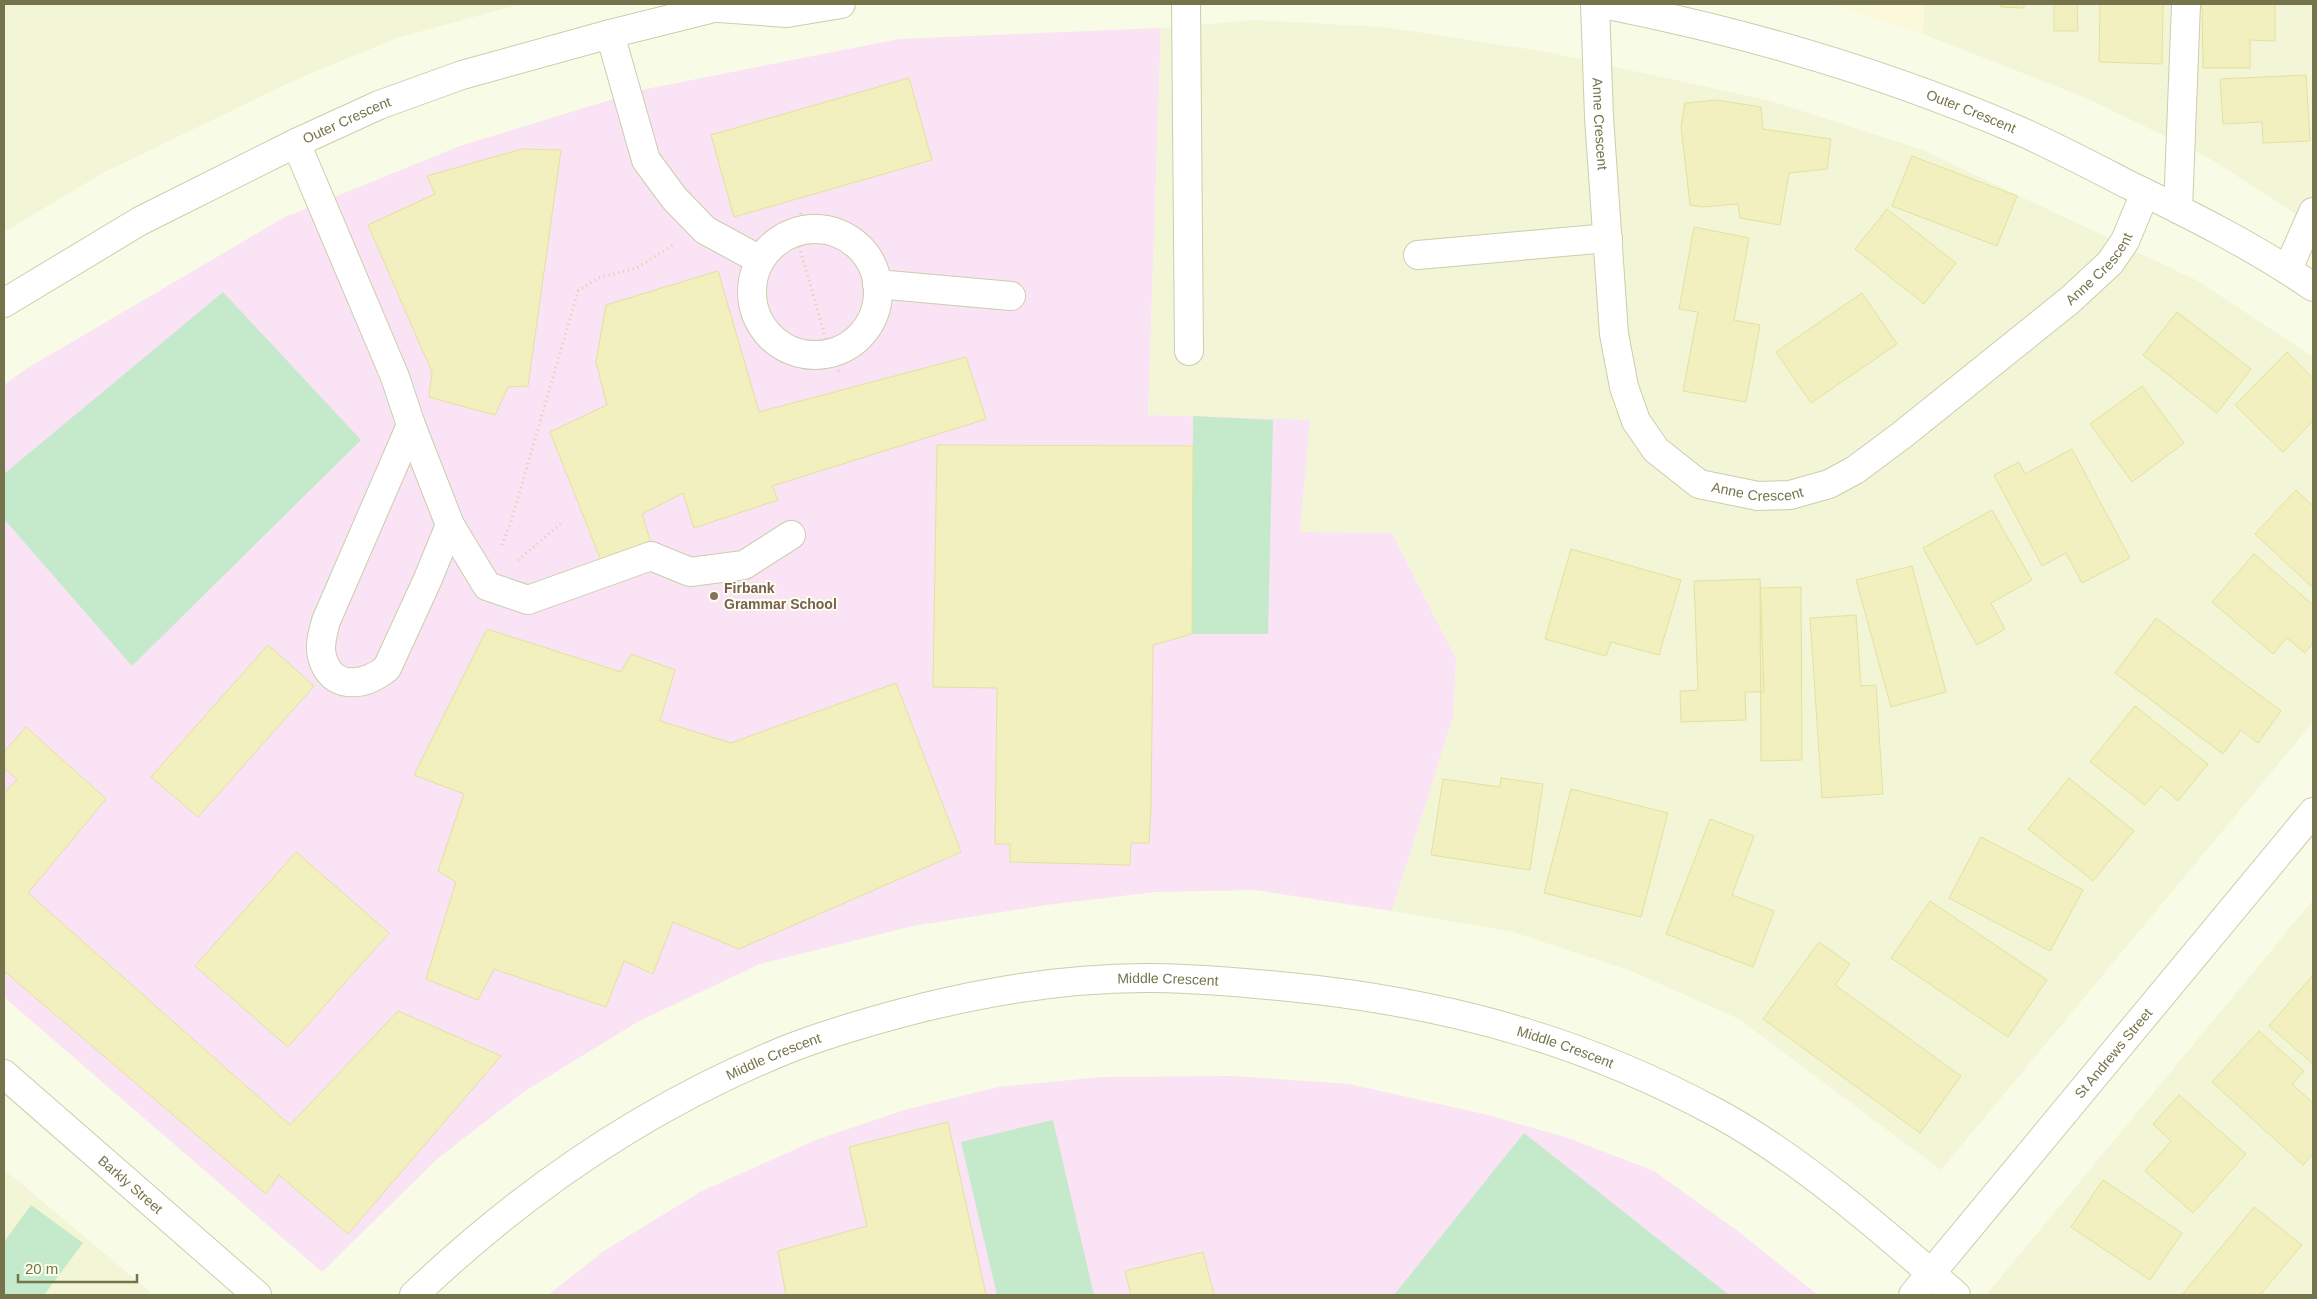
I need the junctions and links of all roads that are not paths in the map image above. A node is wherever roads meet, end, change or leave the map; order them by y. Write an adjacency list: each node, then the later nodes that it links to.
1 (841, 4): 6 (street, Outer Crescent)
2 (1186, 4): 20 (street)
3 (1594, 4): 12 (street, Anne Crescent)
4 (1602, 4): 9 (street, Outer Crescent)
5 (2186, 4): 10 (street)
6 (724, 6): 7 (street, Outer Crescent)
7 (610, 34): 8 (street, Outer Crescent); 14 (street)
8 (296, 144): 19 (street, Outer Crescent); 21 (street)
9 (2145, 192): 10 (street, Outer Crescent); 12 (street, Anne Crescent)
10 (2178, 208): 15 (street, Outer Crescent)
11 (2313, 212): 15 (street)
12 (1608, 238): 13 (street)
13 (1418, 255)
14 (760, 260): 16 (street); 16 (street)
15 (2288, 270): 17 (street, Outer Crescent)
16 (877, 284): 18 (street)
17 (2313, 287)
18 (1011, 296)
19 (4, 304)
20 (1189, 351)
21 (411, 425): 22 (street); 22 (street)
22 (450, 525): 23 (street)
23 (791, 535)
24 (2313, 812): 26 (street, St Andrews Street)
25 (4, 1074): 27 (street, Barkly Street)
26 (1932, 1274): 28 (street, Middle Crescent); 29 (street, St Andrews Street); 30 (street, Middle Crescent)
27 (257, 1295)
28 (414, 1295)
29 (1914, 1295)
30 (1956, 1295)

